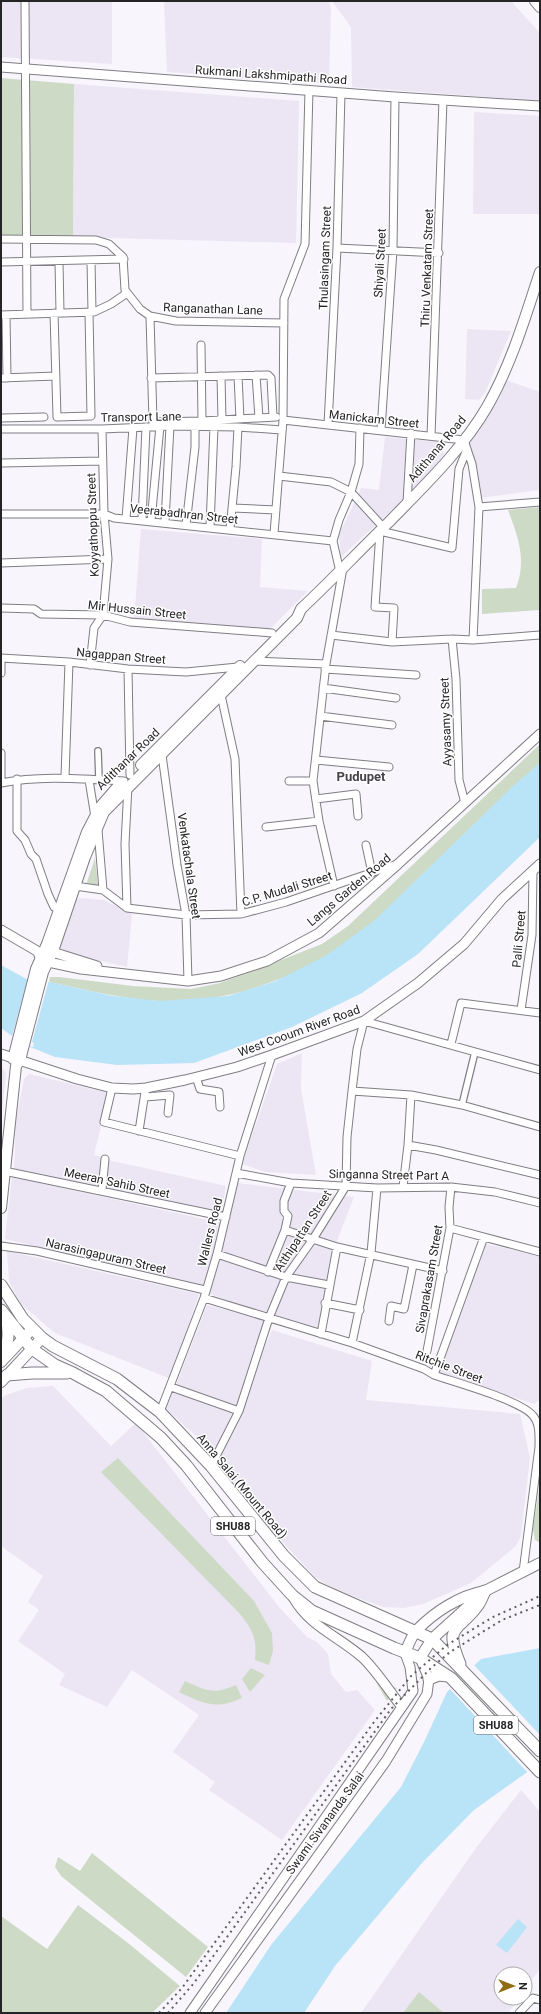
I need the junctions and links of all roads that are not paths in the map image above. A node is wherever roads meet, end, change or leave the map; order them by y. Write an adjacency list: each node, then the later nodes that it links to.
1 (25, 1): 5 (street)
2 (535, 1): 3 (main road)
3 (540, 6)
4 (1, 67): 5 (street, Rukmani Lakshmipathi Road)
5 (26, 69): 6 (street, Rukmani Lakshmipathi Road); 12 (street)
6 (309, 90): 7 (street, Rukmani Lakshmipathi Road); 28 (street)
7 (341, 93): 8 (street, Rukmani Lakshmipathi Road); 13 (street, Thulasingam Street)
8 (395, 97): 9 (street, Rukmani Lakshmipathi Road); 14 (street, Shiyali Street)
9 (443, 100): 10 (street, Rukmani Lakshmipathi Road); 15 (street, Thiru Venkatam Street)
10 (540, 106)
11 (1, 239): 12 (street)
12 (25, 239): 16 (street); 20 (street)
13 (337, 248): 14 (street); 45 (street, Thulasingam Street)
14 (393, 250): 15 (street); 57 (street, Shiyali Street)
15 (439, 252): 59 (street, Thiru Venkatam Street)
16 (124, 259): 17 (street); 22 (street)
17 (91, 260): 18 (street); 23 (street)
18 (59, 261): 20 (street); 24 (street)
19 (1, 262): 20 (street)
20 (25, 262): 25 (street)
21 (540, 272): 60 (main road, Adithanar Road)
22 (127, 293): 23 (street); 27 (street, Ranganathan Lane)
23 (90, 312): 24 (street); 30 (street)
24 (57, 313): 25 (street); 30 (street)
25 (27, 314): 26 (street)
26 (4, 315): 35 (street)
27 (150, 316): 28 (street, Ranganathan Lane); 36 (street)
28 (284, 323): 41 (street)
29 (201, 345): 34 (street)
30 (56, 376): 35 (street)
31 (221, 376): 32 (street); 34 (street); 43 (street)
32 (238, 376): 33 (street); 42 (street)
33 (256, 376): 38 (street); 40 (street)
34 (201, 377): 36 (street); 44 (street)
35 (4, 378)
36 (151, 378): 44 (street, Manickam Street)
37 (44, 417): 39 (street)
38 (273, 417): 40 (street, Manickam Street); 41 (street, Manickam Street)
39 (1, 418)
40 (259, 418): 42 (street, Manickam Street)
41 (283, 418): 45 (street, Manickam Street); 56 (street)
42 (240, 419): 43 (street, Manickam Street)
43 (222, 420): 44 (street, Manickam Street)
44 (202, 421)
45 (328, 425): 53 (street, Manickam Street)
46 (160, 426): 47 (street, Transport Lane); 48 (street, Transport Lane); 74 (street)
47 (170, 426): 49 (street, Transport Lane); 75 (street)
48 (146, 427): 52 (street, Transport Lane); 73 (street)
49 (195, 427): 50 (street, Transport Lane); 76 (street)
50 (214, 427): 51 (street, Transport Lane); 77 (street)
51 (238, 427): 56 (street, Transport Lane); 68 (street)
52 (133, 428): 55 (street, Transport Lane); 72 (street)
53 (360, 428): 57 (street, Manickam Street); 64 (street)
54 (1, 429): 55 (street, Transport Lane)
55 (102, 429): 61 (street, Koyyathoppu Street)
56 (282, 430): 63 (street)
57 (382, 430): 58 (street, Manickam Street)
58 (411, 433): 59 (street, Manickam Street); 66 (street)
59 (431, 436): 60 (street, Manickam Street)
60 (465, 445): 66 (main road, Adithanar Road); 67 (street); 79 (street)
61 (102, 461): 62 (street); 71 (street, Koyyathoppu Street)
62 (1, 462)
63 (279, 476): 64 (street); 69 (street)
64 (351, 492): 79 (street); 81 (street)
65 (540, 502): 67 (street)
66 (407, 503): 79 (main road, Adithanar Road)
67 (479, 507): 92 (street)
68 (233, 508): 69 (street); 78 (street)
69 (276, 510): 80 (street)
70 (1, 514): 71 (street, Veerabadhran Street)
71 (104, 514): 72 (street, Veerabadhran Street); 82 (street, Koyyathoppu Street)
72 (126, 518): 73 (street, Veerabadhran Street)
73 (142, 520): 74 (street, Veerabadhran Street)
74 (151, 520): 75 (street, Veerabadhran Street)
75 (165, 522): 76 (street, Veerabadhran Street)
76 (186, 525): 77 (street, Veerabadhran Street)
77 (210, 527): 78 (street, Veerabadhran Street)
78 (230, 529): 80 (street, Veerabadhran Street)
79 (381, 529): 84 (main road, Adithanar Road); 93 (street)
80 (274, 534): 81 (street, Veerabadhran Street)
81 (333, 541): 84 (street)
82 (108, 559): 83 (street); 87 (street, Koyyathoppu Street)
83 (1, 563)
84 (342, 570): 86 (main road, Adithanar Road); 89 (street)
85 (1, 608): 87 (street, Mir Hussain Street)
86 (301, 609): 88 (main road, Adithanar Road); 95 (main road, Adithanar Road)
87 (104, 616): 88 (street, Mir Hussain Street); 97 (street, Koyyathoppu Street)
88 (272, 633): 99 (main road, Adithanar Road)
89 (331, 635): 93 (street); 98 (street)
90 (540, 635): 92 (street)
91 (452, 639): 92 (street); 93 (street); 123 (street, Ayyasamy Street)
92 (473, 640)
93 (392, 642)
94 (1, 658): 96 (street, Nagappan Street); 101 (street)
95 (254, 661): 98 (street); 104 (main road, Adithanar Road)
96 (69, 662): 97 (street, Nagappan Street); 114 (street)
97 (90, 665): 100 (street, Nagappan Street)
98 (325, 666): 102 (street); 103 (street)
99 (238, 667): 100 (street, Nagappan Street); 118 (main road, Adithanar Road)
100 (128, 669): 118 (street)
101 (1, 673)
102 (416, 675)
103 (323, 688): 105 (street); 106 (street)
104 (221, 695): 111 (main road, Adithanar Road); 138 (street)
105 (396, 698)
106 (320, 716): 107 (street); 112 (street)
107 (392, 725)
108 (540, 734): 123 (street, Langs Garden Road)
109 (98, 750): 117 (street)
110 (1, 753): 121 (street)
111 (162, 755): 118 (main road, Adithanar Road); 139 (street, Venkatachala Street)
112 (316, 760): 113 (street); 120 (street)
113 (389, 767)
114 (65, 777): 115 (street); 116 (street)
115 (17, 779): 121 (street); 137 (street)
116 (89, 780): 117 (street); 124 (street)
117 (99, 780): 118 (street)
118 (127, 781): 124 (main road, Adithanar Road); 127 (main road, Adithanar Road); 136 (street)
119 (289, 781): 120 (street)
120 (313, 781): 122 (street)
121 (1, 783)
122 (316, 799): 125 (street); 126 (street)
123 (465, 803): 130 (street, Langs Garden Road)
124 (95, 816): 127 (street); 137 (main road, Adithanar Road)
125 (358, 816)
126 (319, 821): 128 (street); 134 (street)
127 (97, 826): 133 (main road, Adithanar Road); 135 (street)
128 (266, 827)
129 (366, 845): 132 (street)
130 (398, 864): 132 (street, C.P. Mudali Street); 142 (street, Langs Garden Road)
131 (537, 867): 143 (street, Palli Street); 145 (street, West Cooum River Road)
132 (372, 873): 134 (street, C.P. Mudali Street)
133 (75, 886): 135 (street); 141 (main road, Adithanar Road)
134 (334, 886): 138 (street, C.P. Mudali Street)
135 (104, 890): 136 (street)
136 (127, 908): 139 (street, C.P. Mudali Street)
137 (59, 909): 141 (main road, Adithanar Road)
138 (241, 914): 139 (street, C.P. Mudali Street)
139 (186, 916): 142 (street, Venkatachala Street)
140 (1, 930): 141 (street, Langs Garden Road)
141 (45, 954): 142 (street, Langs Garden Road); 150 (main road, Adithanar Road)
142 (188, 982)
143 (521, 1010): 144 (street); 146 (street)
144 (540, 1014)
145 (364, 1021): 146 (street); 149 (street, West Cooum River Road); 154 (street, Atthipattan Street)
146 (451, 1044): 147 (street)
147 (475, 1052): 151 (street); 157 (street)
148 (1, 1054): 150 (street, West Cooum River Road)
149 (272, 1055): 152 (street, West Cooum River Road); 163 (street, Wallers Road)
150 (16, 1062): 153 (street, West Cooum River Road); 165 (main road, Adithanar Road)
151 (540, 1070)
152 (196, 1077): 155 (street, West Cooum River Road); 158 (street)
153 (112, 1088): 155 (street, West Cooum River Road); 161 (street)
154 (352, 1091): 156 (street); 169 (street, Atthipattan Street)
155 (145, 1093): 159 (street); 161 (street)
156 (411, 1095): 157 (street); 162 (street)
157 (462, 1105): 160 (street)
158 (220, 1107)
159 (168, 1113)
160 (540, 1126)
161 (138, 1131): 163 (street)
162 (408, 1145): 167 (street); 170 (street)
163 (240, 1156): 166 (street, Wallers Road)
164 (105, 1159): 173 (street)
165 (4, 1171): 173 (street, Meeran Sahib Street); 175 (main road, Adithanar Road)
166 (236, 1173): 168 (street, Singanna Street Part A); 176 (street, Wallers Road)
167 (540, 1175)
168 (291, 1183): 169 (street, Singanna Street Part A); 178 (street)
169 (346, 1186): 172 (street, Singanna Street Part A); 180 (street, Atthipattan Street)
170 (403, 1187): 171 (street, Singanna Street Part A); 172 (street, Singanna Street Part A)
171 (451, 1187): 174 (street, Singanna Street Part A); 177 (street, Sivaprakasam Street)
172 (377, 1188): 184 (street)
173 (102, 1190): 176 (street, Meeran Sahib Street)
174 (540, 1203)
175 (1, 1208)
176 (226, 1217): 185 (street, Wallers Road)
177 (450, 1228): 179 (street); 187 (street, Sivaprakasam Street)
178 (285, 1230): 180 (street); 188 (street)
179 (484, 1237): 183 (street); 207 (street)
180 (313, 1239): 182 (street); 189 (street, Atthipattan Street)
181 (1, 1246): 192 (street, Narasingapuram Street)
182 (337, 1246): 184 (street); 191 (street)
183 (540, 1252)
184 (371, 1253): 186 (street); 194 (street)
185 (217, 1254): 188 (street); 192 (street, Wallers Road)
186 (413, 1265): 187 (street); 197 (street)
187 (443, 1271): 204 (street, Sivaprakasam Street)
188 (268, 1272): 189 (street)
189 (286, 1277): 191 (street); 196 (street, Atthipattan Street)
190 (1, 1285): 198 (main road, Anna Salai (Mount Road) / SHU88)
191 (329, 1285): 193 (street)
192 (205, 1294): 196 (street, Ritchie Street); 209 (street, Wallers Road)
193 (325, 1303): 194 (street); 199 (street)
194 (360, 1310): 202 (street)
195 (3, 1313): 200 (main road, SHU88); 205 (main road)
196 (270, 1318): 199 (street, Ritchie Street); 210 (street, Atthipattan Street)
197 (389, 1321)
198 (32, 1329): 200 (main road); 201 (main road, Anna Salai (Mount Road) / SHU88)
199 (321, 1334): 202 (street, Ritchie Street)
200 (24, 1338): 203 (main road, SHU88); 205 (main road)
201 (42, 1338): 203 (main road); 211 (main road, Anna Salai (Mount Road) / SHU88)
202 (352, 1343): 207 (street, Ritchie Street)
203 (32, 1349): 206 (main road, SHU88); 208 (main road)
204 (427, 1351)
205 (1, 1362)
206 (73, 1373): 208 (main road); 216 (main road, SHU88)
207 (434, 1375): 214 (street, Ritchie Street)
208 (4, 1378)
209 (171, 1387): 210 (street); 211 (street, Wallers Road)
210 (239, 1411): 212 (street, Atthipattan Street)
211 (160, 1412): 212 (main road, Anna Salai (Mount Road) / SHU88)
212 (211, 1466): 217 (main road, Anna Salai (Mount Road) / SHU88)
213 (540, 1564): 214 (main road)
214 (523, 1572): 215 (main road)
215 (485, 1590): 217 (main road); 218 (main road); 221 (main road)
216 (291, 1594): 219 (main road, SHU88); 224 (street)
217 (415, 1632): 218 (main road, Anna Salai (Mount Road) / SHU88); 219 (main road)
218 (432, 1639): 220 (main road); 221 (main road, Anna Salai (Mount Road) / SHU88)
219 (405, 1653): 220 (main road, SHU88); 224 (street, Swami Sivananda Salai)
220 (420, 1658): 222 (main road, SHU88); 223 (street)
221 (461, 1668): 225 (main road, SHU88)
222 (450, 1677): 223 (main road); 226 (main road, SHU88)
223 (429, 1679): 229 (street, Swami Sivananda Salai)
224 (402, 1707): 228 (street, Swami Sivananda Salai)
225 (540, 1751)
226 (540, 1772)
227 (540, 2000): 230 (street)
228 (190, 2013)
229 (205, 2013)
230 (519, 2013)

